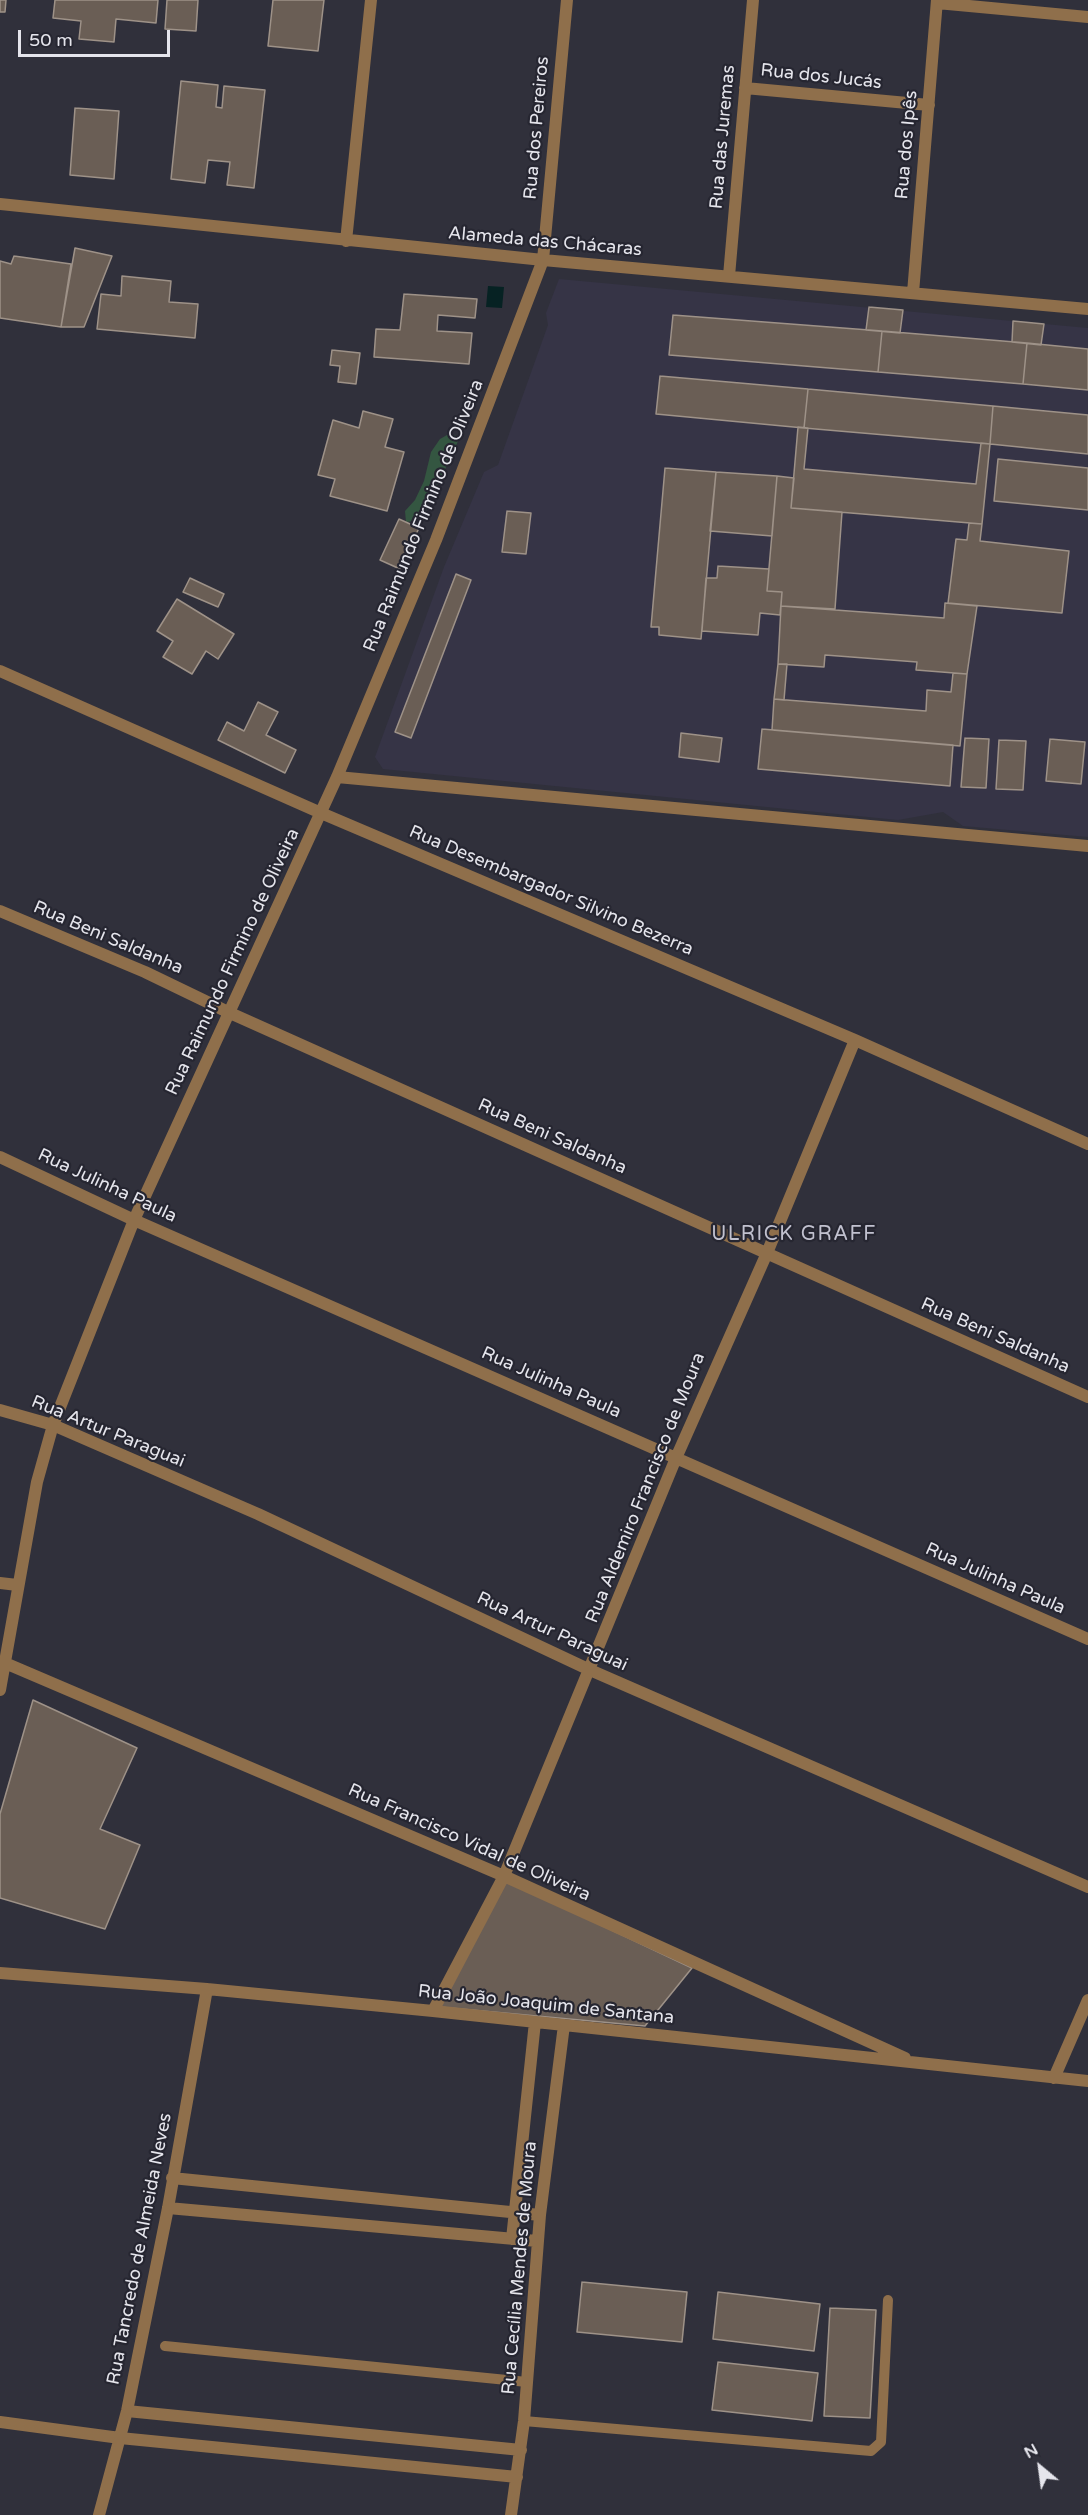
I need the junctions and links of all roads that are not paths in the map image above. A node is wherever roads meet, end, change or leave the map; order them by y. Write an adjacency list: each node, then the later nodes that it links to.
1 (371, 0): 9 (street)
2 (567, 0): 10 (street, Rua dos Pereiros)
3 (753, 0): 6 (street, Rua das Juremas)
4 (937, 2): 5 (street); 7 (street, Rua dos Ipês)
5 (1088, 17)
6 (745, 88): 7 (street, Rua dos Jucás); 11 (street, Rua das Juremas)
7 (929, 105): 12 (street, Rua dos Ipês)
8 (0, 204): 9 (street, Alameda das Chácaras)
9 (346, 241): 10 (street, Alameda das Chácaras)
10 (543, 260): 11 (street, Alameda das Chácaras); 15 (street, Rua Raimundo Firmino de Oliveira)
11 (729, 276): 12 (street, Alameda das Chácaras)
12 (913, 293): 13 (street, Alameda das Chácaras)
13 (1088, 309)
14 (0, 671): 16 (street, Rua Desembargador Silvino Bezerra)
15 (337, 777): 16 (street, Rua Raimundo Firmino de Oliveira); 17 (street)
16 (321, 813): 19 (street, Rua Raimundo Firmino de Oliveira); 20 (street, Rua Desembargador Silvino Bezerra)
17 (1088, 846)
18 (0, 911): 19 (street, Rua Beni Saldanha)
19 (230, 1013): 23 (street, Rua Raimundo Firmino de Oliveira); 24 (street, Rua Beni Saldanha)
20 (855, 1040): 21 (street, Rua Desembargador Silvino Bezerra); 24 (street, Rua Aldemiro Francisco de Moura)
21 (1088, 1143)
22 (0, 1157): 23 (street, Rua Julinha Paula)
23 (134, 1220): 27 (street, Rua Raimundo Firmino de Oliveira); 28 (street, Rua Julinha Paula)
24 (767, 1252): 25 (street, Rua Beni Saldanha); 28 (street, Rua Aldemiro Francisco de Moura)
25 (1088, 1397)
26 (0, 1410): 27 (street, Rua Artur Paraguai)
27 (53, 1425): 30 (street, Rua Raimundo Firmino de Oliveira); 33 (street, Rua Artur Paraguai)
28 (676, 1458): 31 (street, Rua Julinha Paula); 33 (street, Rua Aldemiro Francisco de Moura)
29 (0, 1583): 30 (street)
30 (17, 1585): 32 (street, Rua Raimundo Firmino de Oliveira)
31 (1088, 1640)
32 (5, 1663): 34 (street, Rua Raimundo Firmino de Oliveira); 35 (street, Rua Francisco Vidal de Oliveira)
33 (590, 1670): 35 (street, Rua Aldemiro Francisco de Moura); 36 (street, Rua Artur Paraguai)
34 (0, 1690)
35 (504, 1876): 40 (street, Rua Aldemiro Francisco de Moura); 43 (street, Rua Francisco Vidal de Oliveira)
36 (1088, 1887)
37 (0, 1973): 38 (street, Rua João Joaquim de Santana)
38 (207, 1989): 40 (street, Rua João Joaquim de Santana); 46 (street, Rua Tancredo de Almeida Neves)
39 (1088, 2000): 44 (street)
40 (433, 2011): 41 (street, Rua João Joaquim de Santana)
41 (535, 2022): 42 (street, Rua João Joaquim de Santana); 48 (street, Rua Cecília Mendes de Moura)
42 (564, 2025): 43 (street, Rua João Joaquim de Santana); 49 (street, Rua Cecília Mendes de Moura)
43 (916, 2063): 44 (street, Rua João Joaquim de Santana)
44 (1054, 2078): 45 (street, Rua João Joaquim de Santana)
45 (1088, 2081)
46 (172, 2178): 47 (street, Rua Tancredo de Almeida Neves); 48 (street)
47 (168, 2208): 50 (street); 55 (street, Rua Tancredo de Almeida Neves)
48 (514, 2212): 49 (street); 50 (street, Rua Cecília Mendes de Moura)
49 (540, 2215): 51 (street, Rua Cecília Mendes de Moura)
50 (512, 2239): 51 (street)
51 (537, 2241): 54 (street, Rua Cecília Mendes de Moura)
52 (888, 2300): 56 (lane)
53 (165, 2346): 54 (lane)
54 (527, 2382): 56 (street, Rua Cecília Mendes de Moura)
55 (127, 2411): 58 (street, Rua Tancredo de Almeida Neves); 59 (street)
56 (524, 2421): 59 (street, Rua Cecília Mendes de Moura)
57 (0, 2422): 58 (street)
58 (120, 2438): 60 (street); 61 (street, Rua Tancredo de Almeida Neves)
59 (520, 2450): 60 (street, Rua Cecília Mendes de Moura)
60 (517, 2477): 62 (street, Rua Cecília Mendes de Moura)
61 (99, 2515)
62 (511, 2515)

